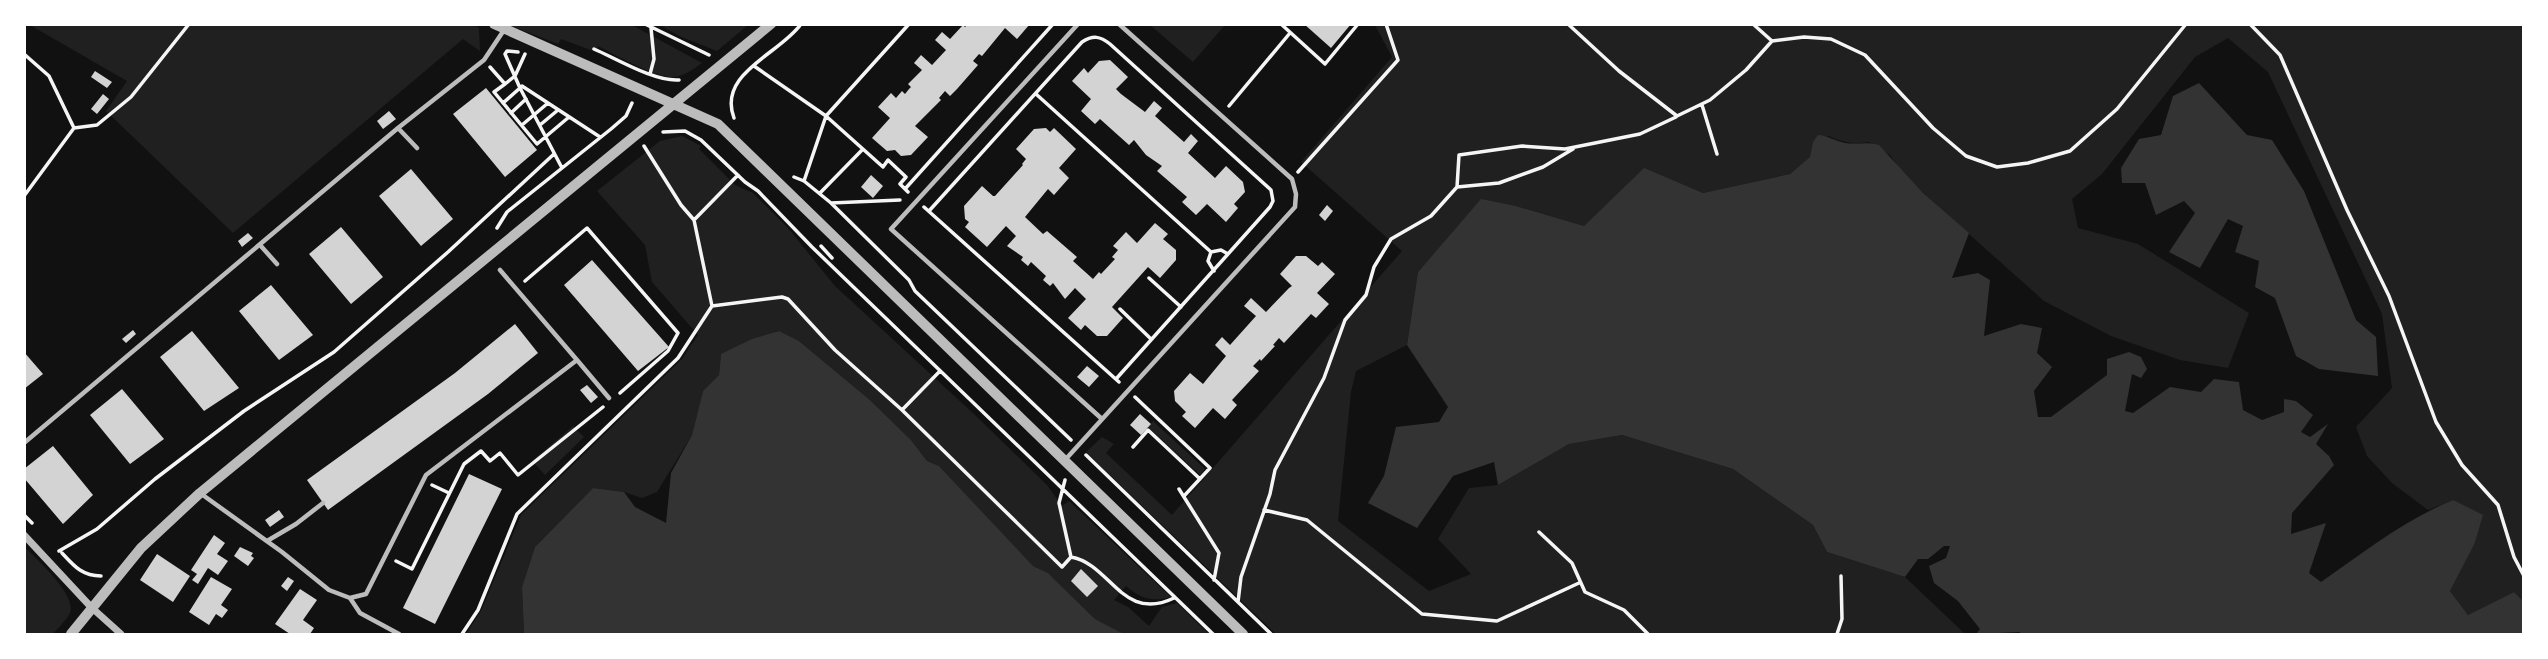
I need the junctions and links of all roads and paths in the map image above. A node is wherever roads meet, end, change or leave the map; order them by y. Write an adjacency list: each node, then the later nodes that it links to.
1 (189, 24): 48 (path)
2 (645, 24): 17 (path)
3 (771, 24): 36 (street)
4 (801, 24): 24 (path)
5 (909, 24): 43 (path)
6 (1053, 24): 67 (path)
7 (1077, 24): 26 (lane)
8 (1119, 24): 65 (lane)
9 (1281, 24): 18 (path)
10 (1358, 24): 18 (path)
11 (1387, 24): 65 (path)
12 (1567, 24): 45 (path)
13 (1753, 24): 19 (path)
14 (2186, 24): 19 (path)
15 (2250, 24): 116 (path)
16 (499, 27): 23 (lane); 36 (street)
17 (651, 28): 20 (path); 22 (path)
18 (1290, 33): 32 (path)
19 (1773, 41): 38 (path)
20 (594, 49)
21 (24, 54): 48 (path)
22 (714, 57)
23 (484, 60): 27 (path); 49 (lane)
24 (754, 66): 40 (path); 43 (path)
25 (515, 76): 25 (path); 27 (path); 28 (path)
26 (1024, 83): 29 (path); 92 (lane)
27 (505, 84): 33 (path)
28 (520, 88): 30 (path); 31 (path); 33 (path)
29 (1036, 94): 72 (path); 76 (path); 77 (path)
30 (539, 97): 34 (path); 37 (path)
31 (526, 99): 37 (path); 41 (path)
32 (1233, 102)
33 (503, 103): 41 (path)
34 (548, 103): 39 (path); 42 (path)
35 (632, 103): 50 (path)
36 (673, 104): 96 (street); 102 (street)
37 (529, 105): 42 (path)
38 (1702, 105): 45 (path); 62 (path)
39 (558, 110): 44 (path); 47 (path)
40 (731, 110)
41 (511, 113): 46 (path)
42 (534, 115): 46 (path); 47 (path)
43 (826, 116): 59 (path); 68 (path)
44 (569, 117): 52 (path); 53 (path)
45 (1677, 117): 57 (path)
46 (522, 125): 52 (path)
47 (540, 125): 52 (path)
48 (74, 128): 69 (path)
49 (397, 128): 58 (lane); 75 (lane)
50 (611, 129): 53 (path); 54 (path)
51 (661, 132): 64 (path)
52 (546, 137): 61 (path)
53 (600, 137): 63 (path)
54 (618, 138)
55 (653, 139): 56 (path)
56 (644, 146): 60 (path); 73 (path)
57 (1576, 147): 66 (path); 66 (path)
58 (417, 148)
59 (862, 149): 67 (path); 68 (path)
60 (639, 151)
61 (554, 154): 63 (path); 113 (path)
62 (1717, 154)
63 (562, 168): 74 (path)
64 (738, 176): 73 (path); 87 (path)
65 (1292, 178): 89 (lane)
66 (1457, 187): 106 (path)
67 (905, 189): 70 (path)
68 (820, 193): 70 (path)
69 (24, 197)
70 (831, 204): 94 (path)
71 (923, 206): 72 (path)
72 (929, 211): 88 (path)
73 (694, 220): 82 (path)
74 (496, 229)
75 (260, 245): 78 (lane); 93 (lane)
76 (1211, 252): 77 (path); 80 (path)
77 (1228, 254): 80 (path)
78 (277, 264)
79 (500, 270): 86 (lane)
80 (1214, 271): 83 (path)
81 (1150, 278): 83 (path)
82 (712, 306): 91 (path); 128 (path)
83 (1181, 307): 85 (path)
84 (1120, 309): 85 (path)
85 (1151, 340): 88 (path)
86 (577, 360): 90 (lane); 98 (lane)
87 (940, 370): 91 (path); 100 (path)
88 (1116, 379): 89 (path)
89 (1128, 390): 92 (lane); 97 (path)
90 (609, 398)
91 (902, 410): 114 (path)
92 (1102, 419): 94 (lane)
93 (24, 443)
94 (1077, 446): 96 (lane); 117 (path)
95 (1133, 447): 97 (path)
96 (1064, 461): 130 (street)
97 (1200, 479): 104 (path)
98 (423, 481): 103 (path); 121 (lane)
99 (1065, 483): 100 (path)
100 (1061, 488): 114 (path); 122 (path)
101 (1179, 489): 104 (path)
102 (200, 493): 111 (lane); 119 (street)
103 (449, 493)
104 (1184, 496): 117 (path)
105 (323, 503): 111 (lane)
106 (1265, 510): 118 (path); 123 (path)
107 (24, 515): 108 (path)
108 (33, 524)
109 (1539, 532): 118 (path)
110 (24, 535): 124 (street)
111 (267, 541): 121 (lane)
112 (51, 542): 113 (path)
113 (59, 551): 119 (path)
114 (1071, 557): 122 (path)
115 (1841, 576): 133 (path)
116 (2524, 576)
117 (1214, 580): 123 (path)
118 (1579, 583): 132 (path)
119 (110, 584): 124 (street)
120 (1180, 595): 122 (path)
121 (349, 598): 127 (lane)
122 (1175, 598): 129 (path)
123 (1238, 602): 131 (path)
124 (91, 607): 125 (street); 126 (street)
125 (71, 635)
126 (121, 635)
127 (399, 635)
128 (462, 635)
129 (1213, 635)
130 (1243, 635)
131 (1271, 635)
132 (1648, 635)
133 (1837, 635)

